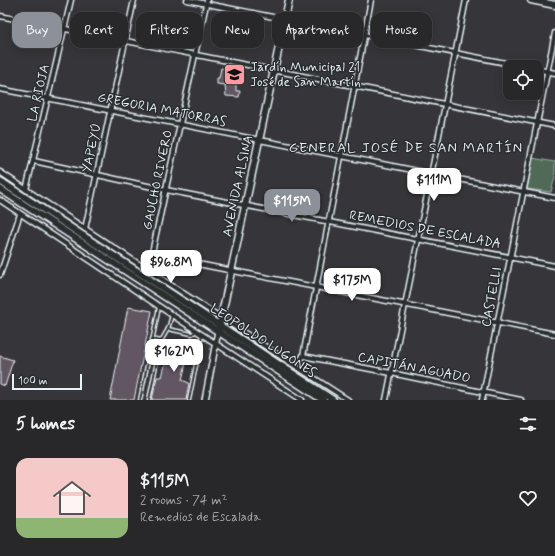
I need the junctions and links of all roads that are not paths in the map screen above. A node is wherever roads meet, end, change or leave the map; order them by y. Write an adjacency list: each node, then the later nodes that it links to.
1 (71, 0): 13 (street, LA RIOJA)
2 (134, 0): 15 (street, YAPEYÚ)
3 (188, 0): 8 (street)
4 (289, 0): 10 (main road, AVENIDA ALSINA)
5 (371, 0): 17 (street)
6 (466, 0): 21 (street)
7 (531, 0): 9 (main road)
8 (206, 2): 12 (street); 22 (street, GAUCHO RIVERO)
9 (555, 5)
10 (286, 12)
11 (0, 16): 13 (street)
12 (272, 16)
13 (64, 28): 14 (street); 30 (street, LA RIOJA)
14 (70, 29)
15 (128, 31)
16 (555, 33): 26 (street, CASTELLI)
17 (364, 35): 21 (street); 28 (street)
18 (128, 41): 22 (street)
19 (124, 48): 32 (street, YAPEYÚ)
20 (279, 48): 24 (main road, AVENIDA ALSINA)
21 (454, 53): 23 (street); 31 (street)
22 (195, 54): 24 (street); 34 (street, GAUCHO RIVERO)
23 (503, 63)
24 (274, 70): 28 (street); 36 (main road, AVENIDA ALSINA)
25 (543, 70): 26 (street)
26 (547, 71): 27 (street); 33 (street, CASTELLI)
27 (555, 73)
28 (355, 87): 31 (street); 37 (street)
29 (0, 88): 30 (street, GREGORIA MATORRAS)
30 (48, 98): 32 (street, GREGORIA MATORRAS); 38 (street, LA RIOJA)
31 (444, 104): 33 (street); 40 (street)
32 (110, 110): 34 (street, GREGORIA MATORRAS); 41 (street, YAPEYÚ)
33 (536, 122): 35 (street); 46 (street, CASTELLI)
34 (180, 124): 36 (street, GREGORIA MATORRAS); 45 (street, GAUCHO RIVERO)
35 (555, 126)
36 (259, 140): 37 (street, GREGORIA MATORRAS); 49 (main road, AVENIDA ALSINA)
37 (342, 157): 40 (street, GREGORIA MATORRAS); 51 (street)
38 (34, 161): 41 (street, REMEDIOS DE ESCALADA); 44 (street, LA RIOJA)
39 (0, 172): 44 (street)
40 (431, 174): 46 (street, GREGORIA MATORRAS); 53 (street)
41 (96, 175): 45 (street, REMEDIOS DE ESCALADA); 52 (street, YAPEYÚ)
42 (0, 182): 66 (main road, LEOPOLDO LUGONES)
43 (0, 189): 66 (main road, LEOPOLDO LUGONES)
44 (26, 190): 52 (street)
45 (166, 190): 49 (street, REMEDIOS DE ESCALADA); 54 (street, GAUCHO RIVERO)
46 (523, 192): 47 (street, GREGORIA MATORRAS); 55 (street, CASTELLI)
47 (555, 198)
48 (0, 200): 50 (street)
49 (245, 205): 51 (street, REMEDIOS DE ESCALADA); 58 (main road, AVENIDA ALSINA)
50 (20, 214): 59 (street); 62 (street)
51 (329, 222): 53 (street, REMEDIOS DE ESCALADA); 60 (street)
52 (85, 230): 57 (street)
53 (418, 239): 55 (street, REMEDIOS DE ESCALADA); 61 (street)
54 (152, 255): 57 (street, GAUCHO RIVERO); 58 (street)
55 (510, 257): 56 (street, REMEDIOS DE ESCALADA); 65 (street, CASTELLI)
56 (555, 266)
57 (148, 271): 64 (street)
58 (231, 271): 60 (street); 64 (main road, AVENIDA ALSINA)
59 (0, 275)
60 (315, 287): 61 (street); 74 (street)
61 (405, 304): 65 (street); 76 (street)
62 (159, 306): 63 (street); 71 (lane)
63 (172, 315): 67 (lane); 68 (street)
64 (222, 317): 66 (main road, AVENIDA ALSINA); 75 (street)
65 (498, 323): 69 (street); 77 (street, CASTELLI)
66 (219, 328): 73 (street, AVENIDA ALSINA); 83 (main road, LEOPOLDO LUGONES); 84 (main road, LEOPOLDO LUGONES)
67 (168, 329): 68 (lane); 72 (lane)
68 (196, 331): 70 (street)
69 (555, 334)
70 (202, 335): 73 (street); 80 (lane)
71 (152, 339): 72 (lane); 78 (lane)
72 (161, 341): 79 (lane)
73 (216, 344): 81 (street, AVENIDA ALSINA); 82 (street)
74 (303, 356): 75 (street); 76 (street, CAPITÁN AGUADO)
75 (296, 366): 85 (street)
76 (391, 373): 77 (street, CAPITÁN AGUADO); 86 (street)
77 (484, 392): 87 (street, CASTELLI); 88 (street, CAPITÁN AGUADO)
78 (140, 400)
79 (148, 400)
80 (189, 400)
81 (205, 400)
82 (302, 400)
83 (323, 400)
84 (333, 400)
85 (348, 400)
86 (386, 400)
87 (482, 400)
88 (522, 400)

